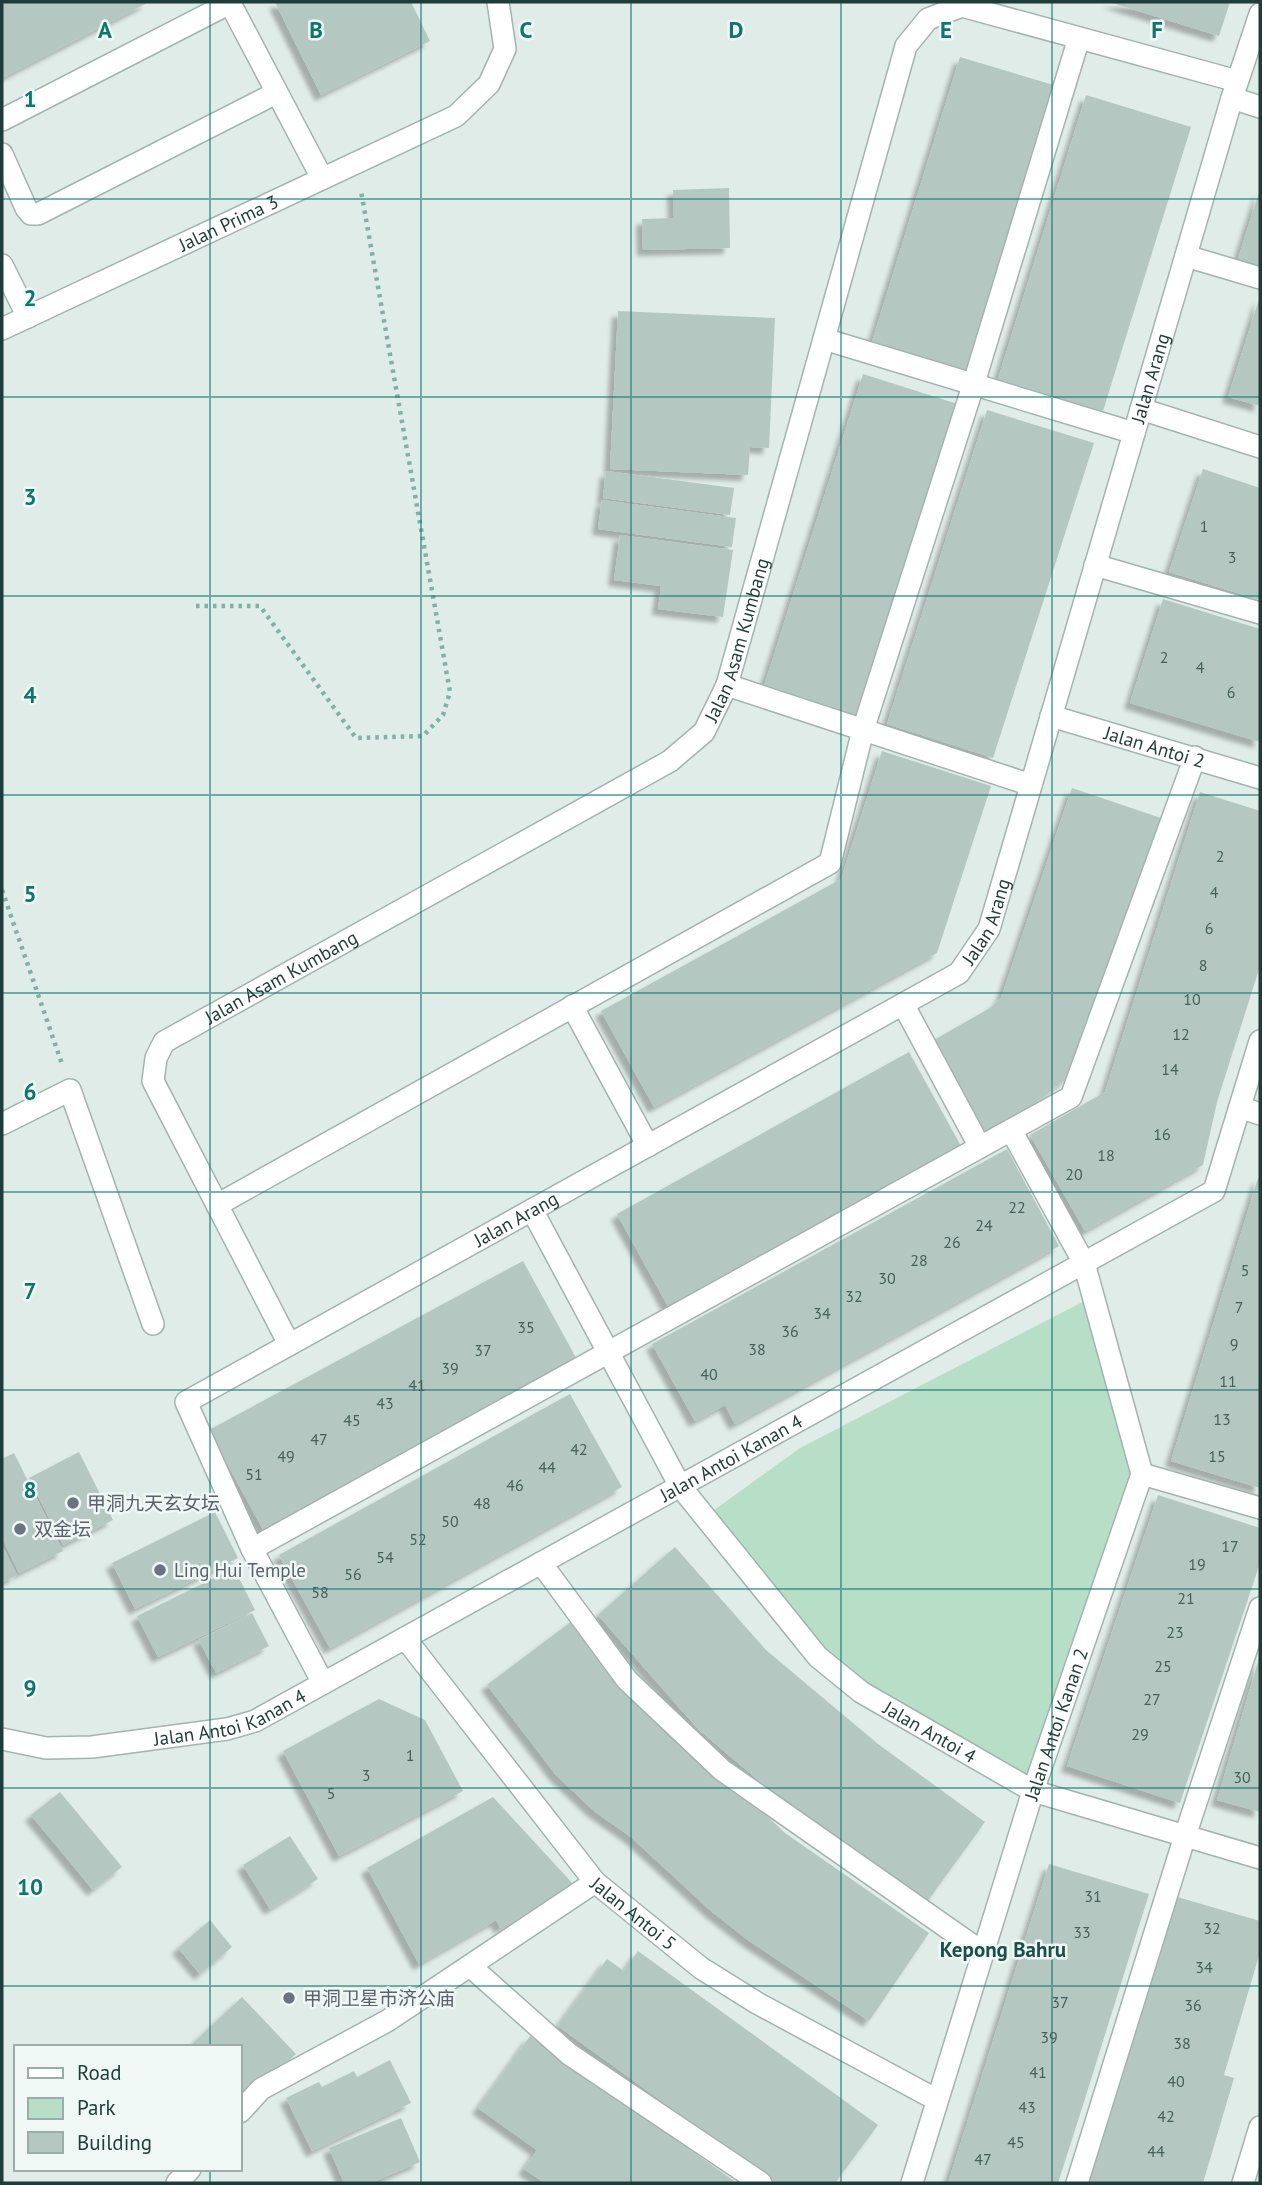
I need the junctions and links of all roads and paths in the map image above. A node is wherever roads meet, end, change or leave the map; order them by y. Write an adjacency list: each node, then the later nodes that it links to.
1 (498, 2): 10 (street, Jalan Prima 3)
2 (229, 3): 6 (street); 8 (street)
3 (1260, 14): 5 (street, Jalan Arang)
4 (1079, 38): 5 (street, Jalan Asam Kumbang); 17 (street, Jalan Asam Kumbang); 18 (street)
5 (1235, 90): 7 (street, Jalan Asam Kumbang); 12 (street, Jalan Arang)
6 (276, 93): 9 (street); 11 (street)
7 (1260, 107)
8 (2, 120)
9 (2, 154)
10 (356, 162): 11 (street, Jalan Prima 3); 23 (path)
11 (321, 178): 15 (street, Jalan Prima 3)
12 (1186, 256): 14 (street); 19 (street, Jalan Arang)
13 (2, 265): 15 (street)
14 (1260, 278)
15 (28, 317): 16 (street, Jalan Prima 3)
16 (2, 329)
17 (824, 339): 18 (street); 25 (street, Jalan Asam Kumbang)
18 (974, 386): 20 (street); 27 (street)
19 (1141, 410): 20 (street, Jalan Arang); 21 (street)
20 (1134, 433): 22 (street, Jalan Arang)
21 (1260, 447)
22 (1095, 565): 24 (street); 26 (street, Jalan Arang)
23 (196, 606)
24 (1260, 613)
25 (727, 685): 27 (street); 41 (street, Jalan Asam Kumbang)
26 (1051, 716): 28 (street, Jalan Antoi 2); 30 (street, Jalan Arang)
27 (863, 730): 30 (street); 33 (street)
28 (1195, 757): 29 (street, Jalan Antoi 2); 38 (street)
29 (1260, 778)
30 (1031, 785): 32 (street, Jalan Arang)
31 (2, 890): 35 (path)
32 (903, 1004): 39 (street, Jalan Arang); 40 (street)
33 (572, 1006): 39 (street); 41 (street)
34 (1260, 1041): 36 (street, Jalan Antoi Kanan 4)
35 (70, 1090): 37 (street); 44 (street)
36 (1250, 1110): 43 (street, Jalan Antoi Kanan 4)
37 (2, 1124)
38 (1011, 1130): 40 (street); 43 (street)
39 (648, 1146): 42 (street, Jalan Arang)
40 (980, 1147): 46 (street)
41 (217, 1205): 45 (street, Jalan Asam Kumbang)
42 (532, 1210): 45 (street, Jalan Arang); 46 (street, Jalan Antoi 4)
43 (1084, 1263): 47 (street); 48 (street, Jalan Antoi Kanan 4)
44 (153, 1324)
45 (289, 1344): 50 (street, Jalan Arang)
46 (608, 1353): 48 (street, Jalan Antoi 4); 50 (street)
47 (1142, 1474): 49 (street); 56 (street, Jalan Antoi Kanan 2)
48 (680, 1486): 51 (street, Jalan Antoi Kanan 4); 56 (street, Jalan Antoi 4)
49 (1260, 1508)
50 (253, 1549): 54 (street)
51 (541, 1563): 53 (street, Jalan Antoi Kanan 4); 60 (street)
52 (1260, 1608): 57 (street)
53 (405, 1638): 54 (street, Jalan Antoi Kanan 4); 59 (street, Jalan Antoi 5)
54 (323, 1683): 55 (street, Jalan Antoi Kanan 4)
55 (2, 1739)
56 (1033, 1791): 57 (street, Jalan Antoi 4); 60 (street, Jalan Antoi Kanan 2)
57 (1185, 1836): 58 (street, Jalan Antoi 4); 68 (street)
58 (1260, 1858)
59 (595, 1882): 61 (street); 62 (street, Jalan Antoi 5)
60 (982, 1952): 62 (street, Jalan Antoi Kanan 2)
61 (470, 1966): 63 (street); 66 (street)
62 (937, 2100): 67 (street, Jalan Antoi Kanan 2)
63 (242, 2110)
64 (1260, 2127): 65 (street)
65 (1256, 2157): 69 (street)
66 (761, 2183)
67 (912, 2183)
68 (1077, 2183)
69 (1243, 2183)

